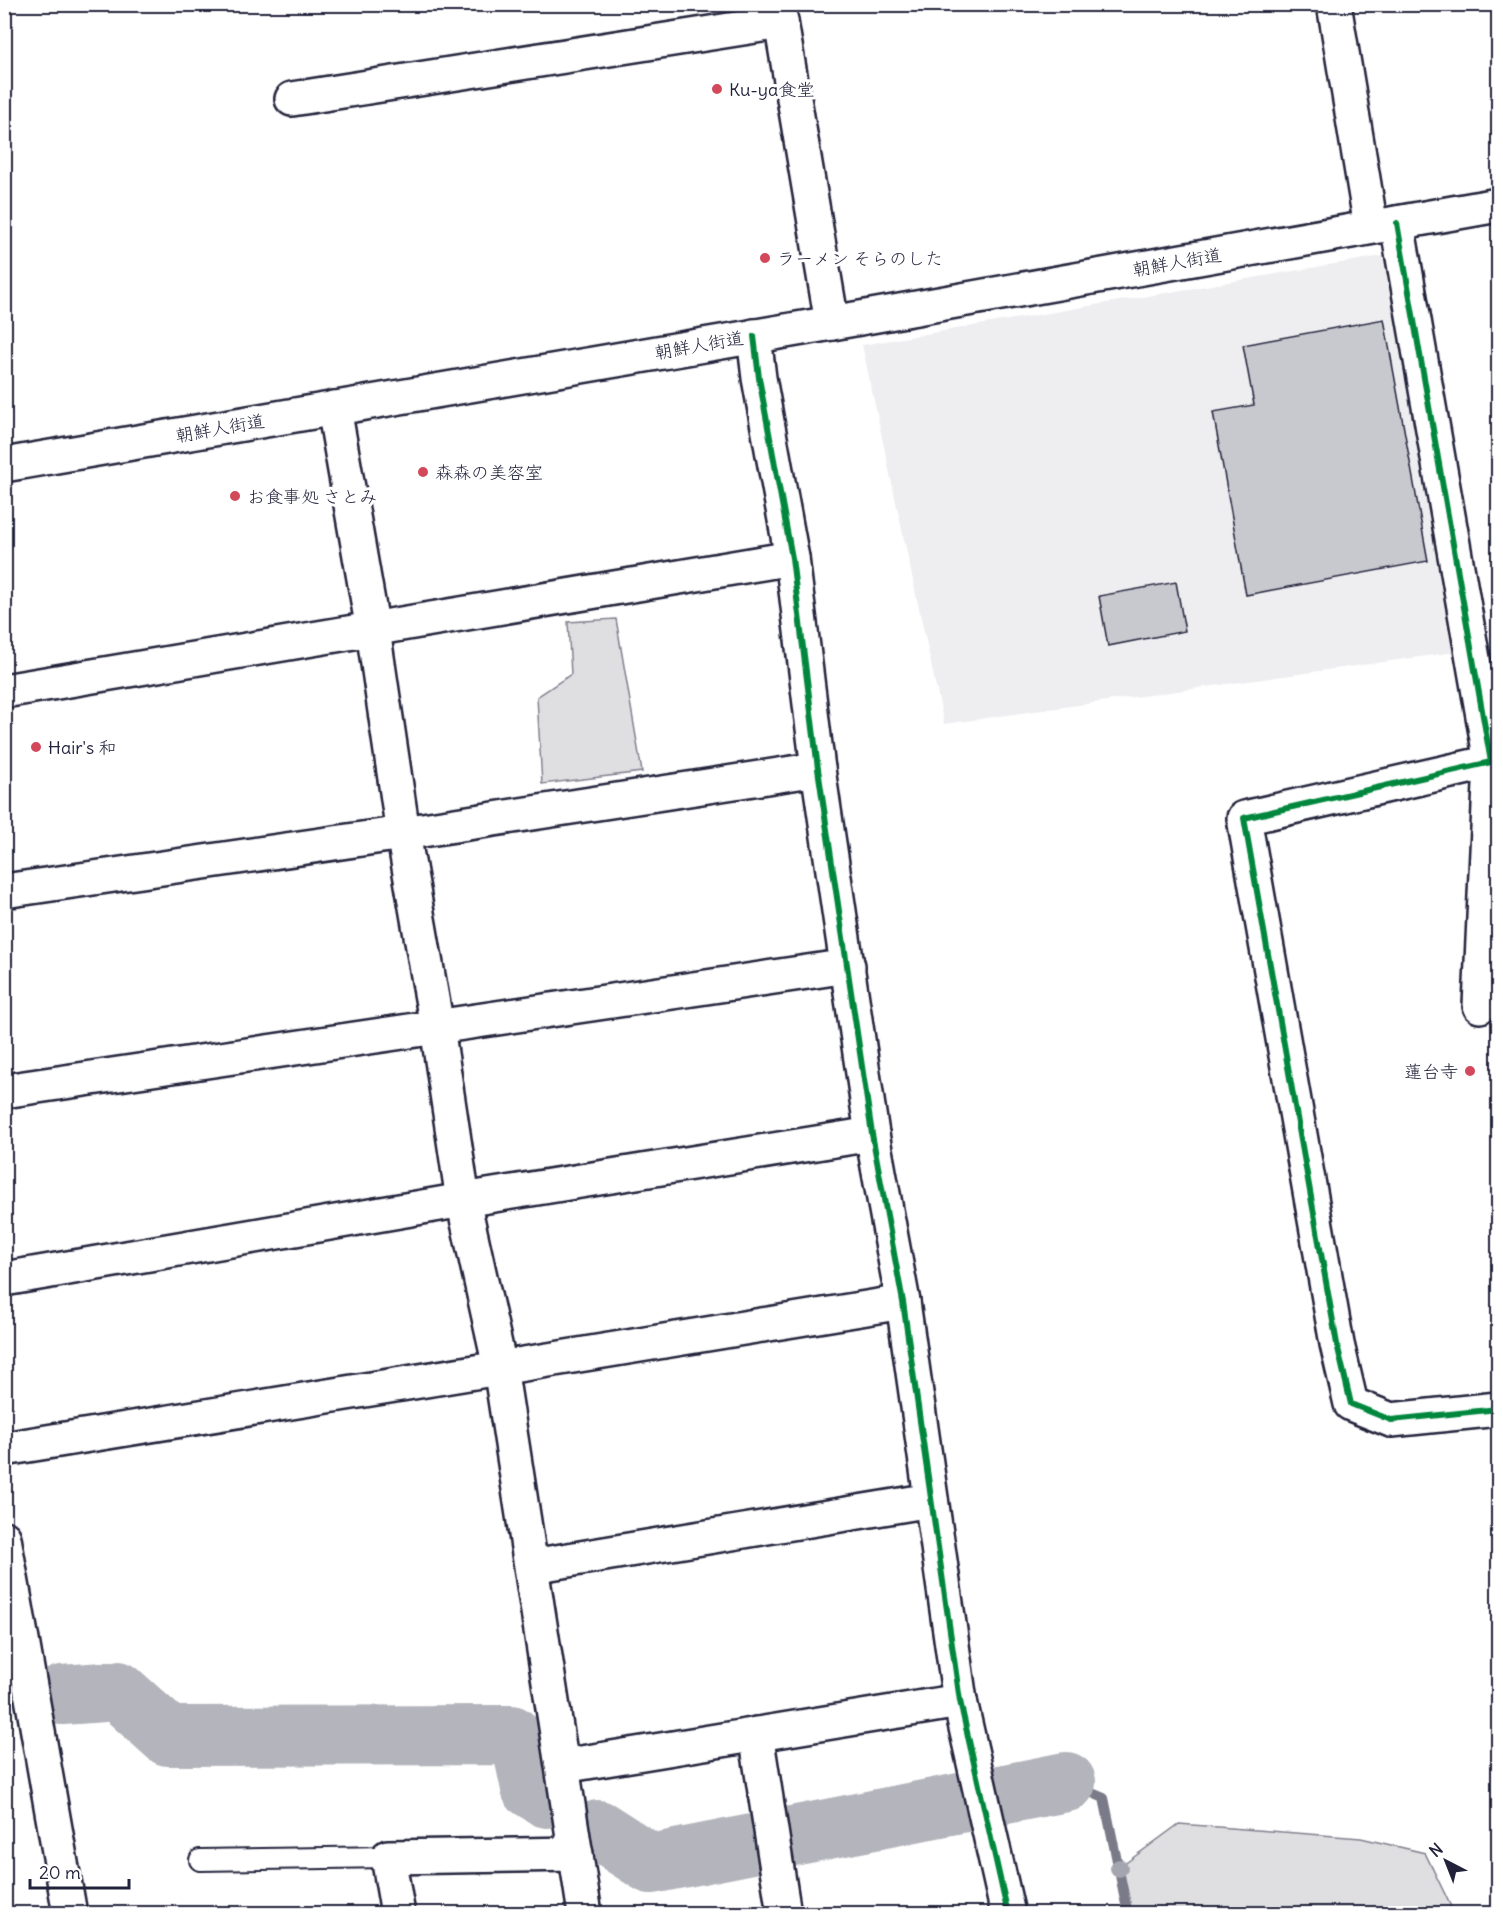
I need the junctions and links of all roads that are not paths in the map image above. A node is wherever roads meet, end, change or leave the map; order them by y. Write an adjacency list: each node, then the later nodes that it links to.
1 (1334, 4): 5 (street)
2 (779, 14): 3 (street); 6 (street)
3 (292, 99)
4 (1498, 205): 5 (street, 朝鮮人街道)
5 (1384, 225): 6 (street, 朝鮮人街道); 13 (street)
6 (832, 323): 7 (street, 朝鮮人街道)
7 (754, 336): 8 (street, 朝鮮人街道); 10 (street)
8 (334, 408): 9 (street, 朝鮮人街道); 11 (street)
9 (4, 465)
10 (792, 558): 11 (street); 14 (street)
11 (373, 630): 12 (street); 15 (street)
12 (4, 691)
13 (1491, 762): 18 (street); 26 (street)
14 (818, 768): 15 (street); 17 (street)
15 (403, 833): 16 (street); 19 (street)
16 (4, 891)
17 (848, 966): 19 (street); 21 (street)
18 (1480, 1006)
19 (437, 1027): 20 (street); 22 (street)
20 (4, 1091)
21 (872, 1134): 22 (street); 24 (street)
22 (463, 1200): 23 (street); 25 (street)
23 (4, 1279)
24 (903, 1302): 25 (street); 28 (street)
25 (500, 1367): 27 (street); 30 (street)
26 (1498, 1409)
27 (4, 1449)
28 (932, 1500): 30 (street); 31 (street)
29 (4, 1538): 37 (street)
30 (532, 1566): 33 (street)
31 (960, 1701): 32 (street); 41 (street)
32 (756, 1734): 33 (street); 40 (street)
33 (563, 1766): 34 (street)
34 (576, 1854): 35 (street); 39 (street)
35 (388, 1857): 36 (lane); 38 (street)
36 (200, 1860)
37 (70, 1914)
38 (398, 1914)
39 (585, 1914)
40 (784, 1914)
41 (1008, 1914)

